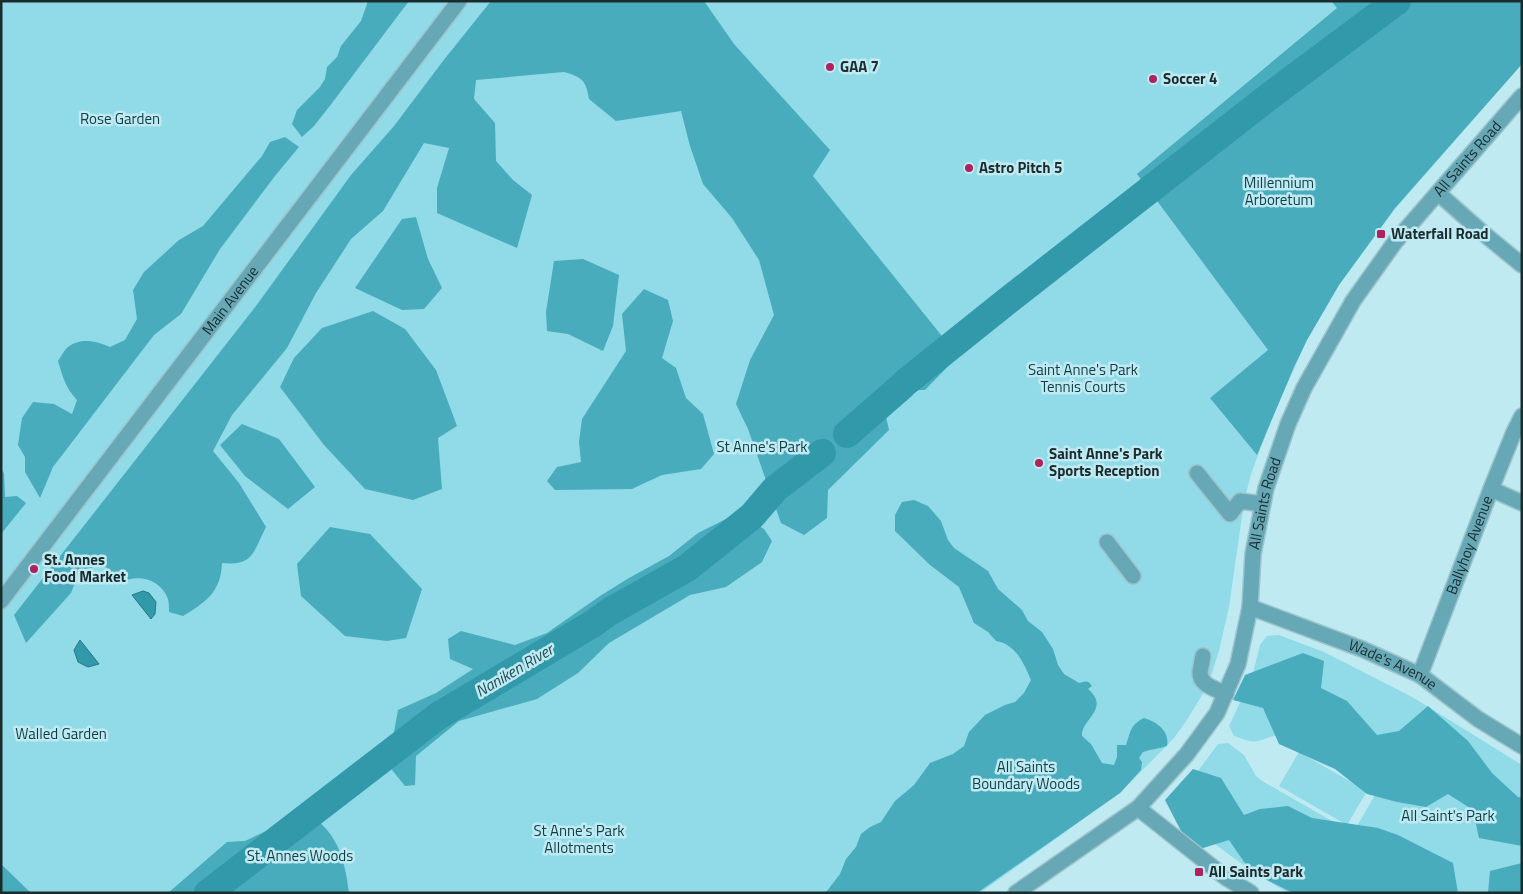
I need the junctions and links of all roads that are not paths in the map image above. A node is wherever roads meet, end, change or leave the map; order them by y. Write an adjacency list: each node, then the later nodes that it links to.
1 (459, 1): 12 (street, Main Avenue)
2 (1522, 96): 3 (street, All Saints Road)
3 (1438, 193): 4 (street); 9 (street, All Saints Road)
4 (1522, 265)
5 (1522, 416): 7 (street, Ballyhoy Avenue)
6 (1197, 473): 9 (street)
7 (1491, 489): 8 (street); 15 (street, Ballyhoy Avenue)
8 (1522, 503)
9 (1262, 504): 13 (street, All Saints Road)
10 (1108, 542): 11 (street)
11 (1133, 576)
12 (1, 601)
13 (1250, 607): 15 (street, Wade's Avenue); 16 (street, All Saints Road)
14 (1203, 656): 16 (street)
15 (1420, 675): 17 (street, Wade's Avenue)
16 (1226, 694): 18 (street, All Saints Road)
17 (1522, 746)
18 (1138, 808): 19 (street, All Saints Road); 20 (street)
19 (1016, 893)
20 (1251, 893)

